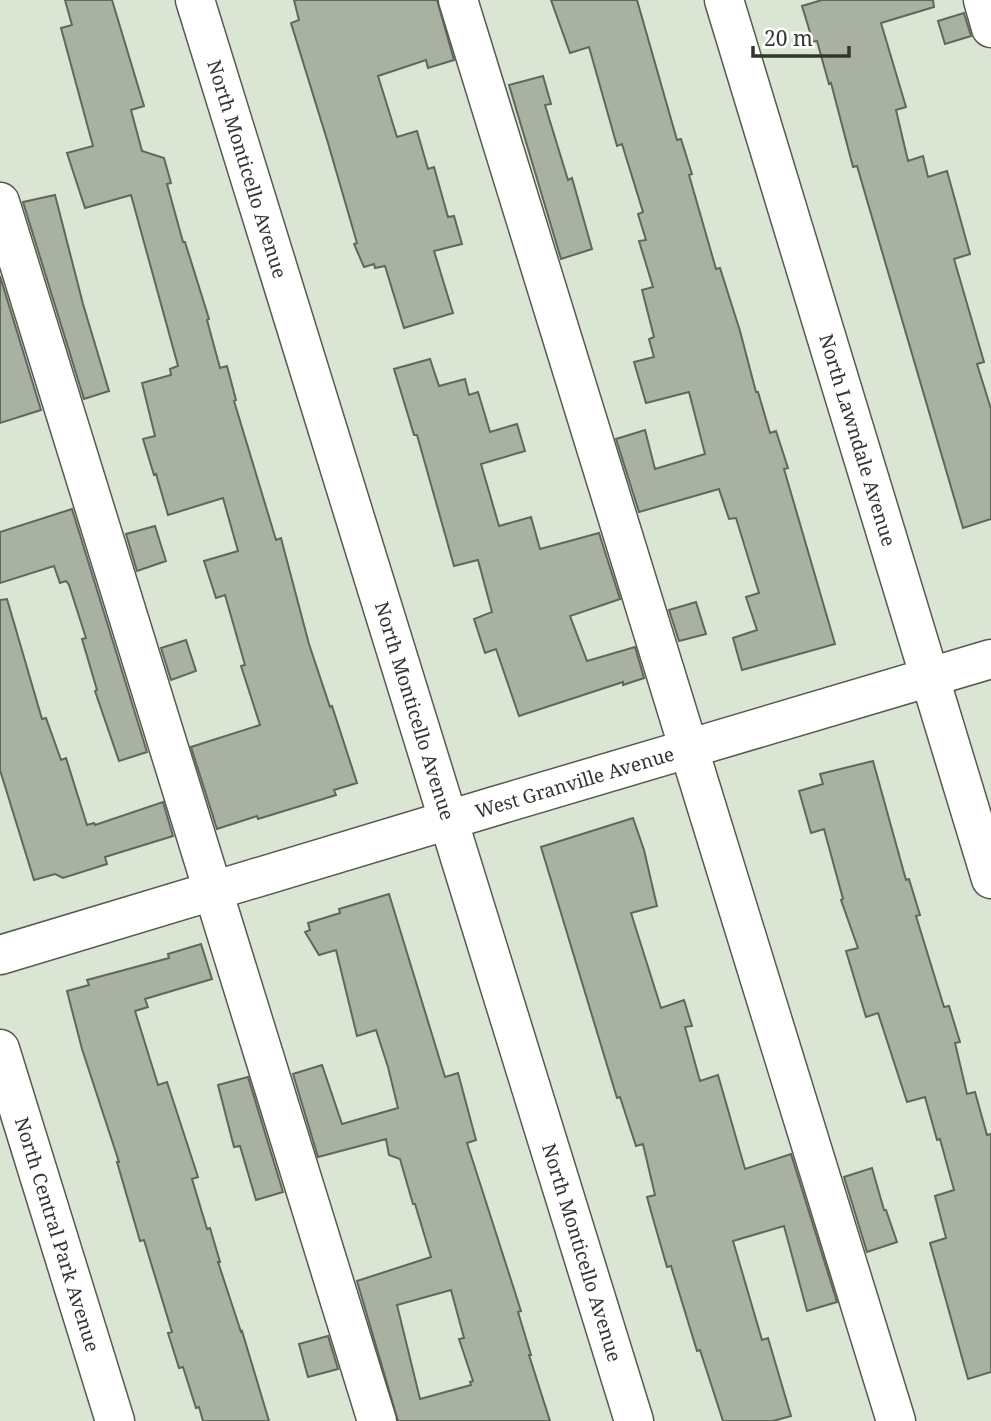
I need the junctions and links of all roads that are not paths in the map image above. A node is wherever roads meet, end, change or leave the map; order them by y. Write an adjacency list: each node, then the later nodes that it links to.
1 (194, 0): 10 (street, North Monticello Avenue)
2 (458, 0): 9 (street)
3 (723, 0): 8 (street, North Lawndale Avenue)
4 (983, 0): 5 (street)
5 (991, 28)
6 (0, 202): 12 (street)
7 (991, 659): 8 (street, West Granville Avenue)
8 (930, 678): 9 (street, West Granville Avenue); 11 (street, North Lawndale Avenue)
9 (688, 748): 10 (street, West Granville Avenue); 18 (street)
10 (448, 820): 12 (street, West Granville Avenue); 17 (street, North Monticello Avenue)
11 (991, 879)
12 (213, 891): 13 (street, West Granville Avenue); 16 (street)
13 (0, 955)
14 (0, 1049): 15 (street, North Central Park Avenue)
15 (116, 1421)
16 (377, 1421)
17 (634, 1421)
18 (895, 1421)

